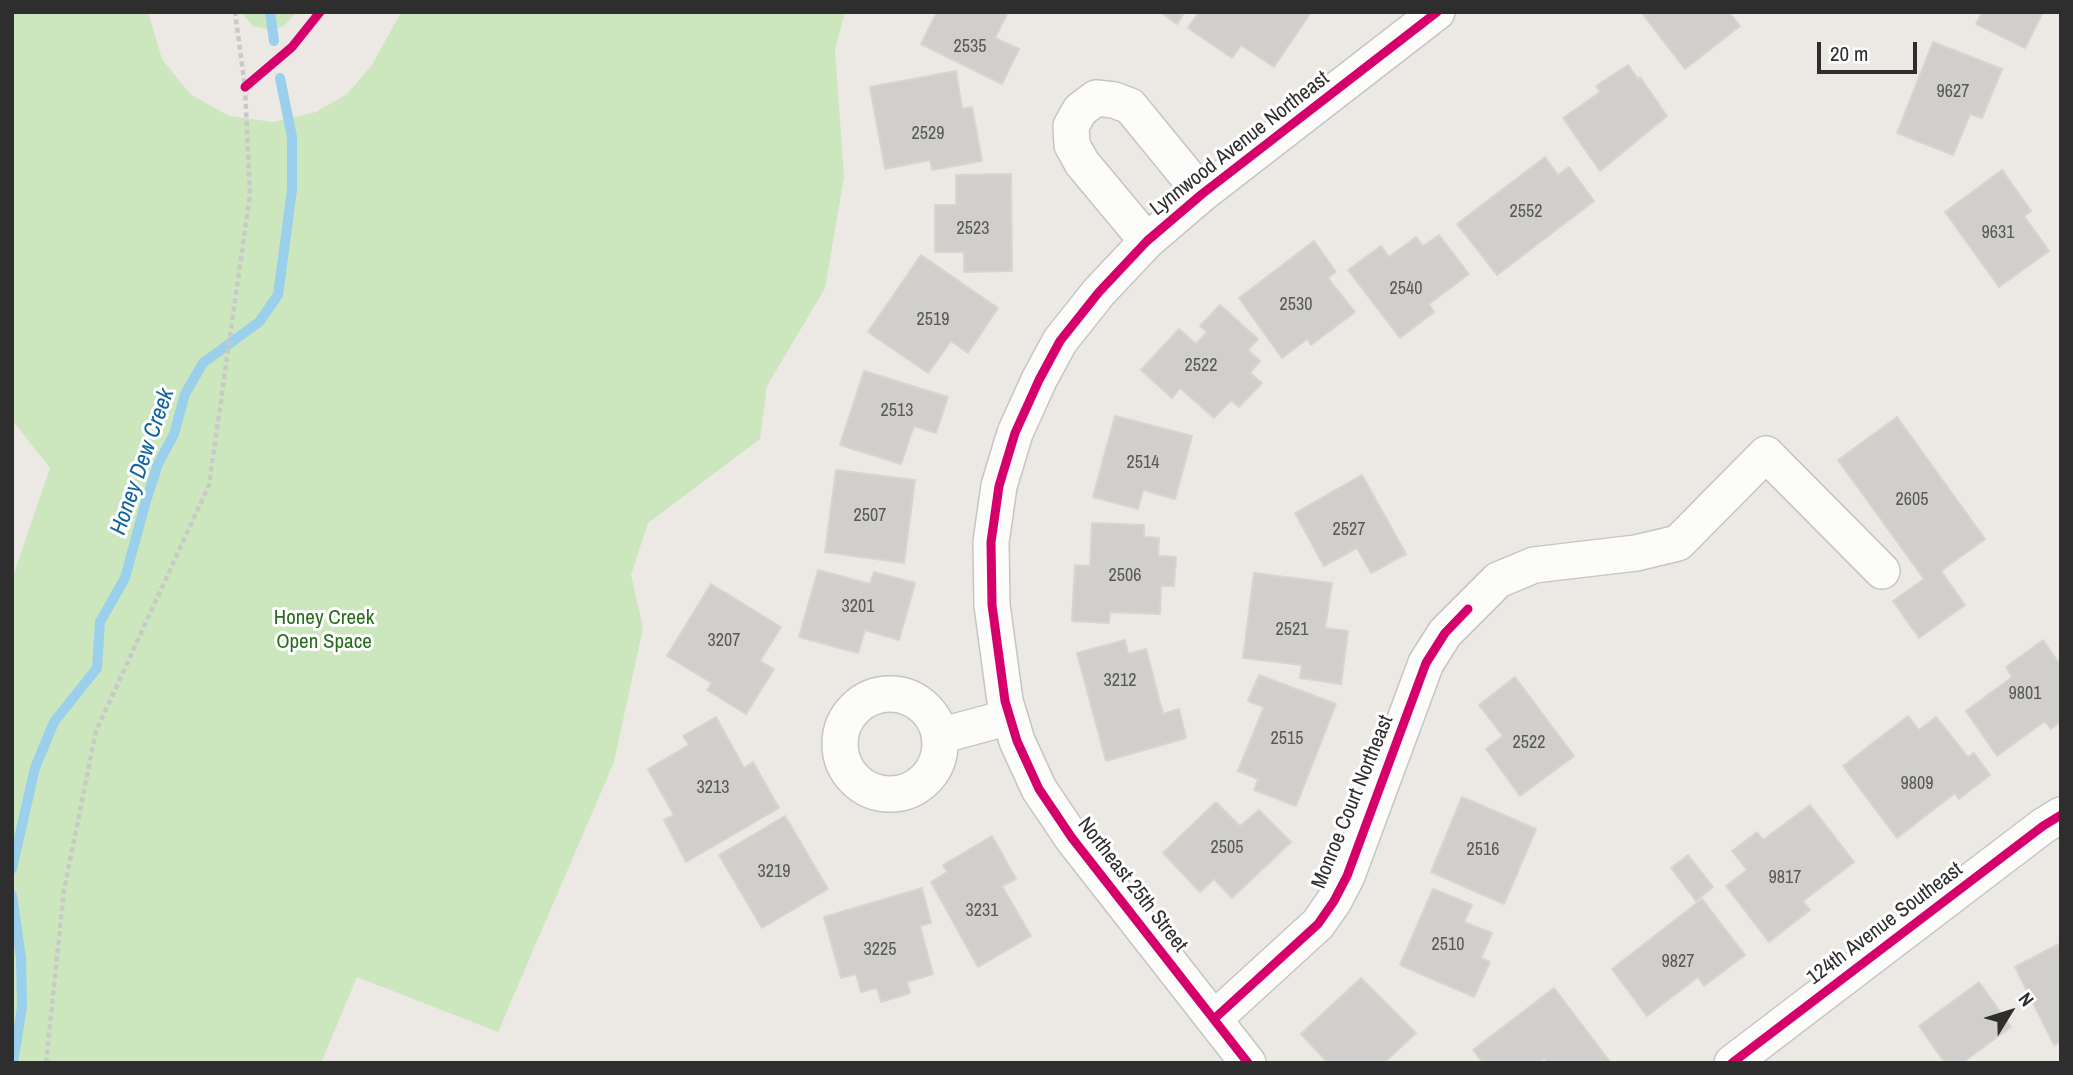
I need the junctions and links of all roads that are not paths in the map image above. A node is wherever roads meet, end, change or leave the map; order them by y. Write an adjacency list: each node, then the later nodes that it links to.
1 (1437, 12): 2 (street, Lynnwood Avenue Northeast)
2 (1202, 194): 3 (street, Lynnwood Avenue Northeast); 3 (street, Lynnwood Avenue Northeast)
3 (1147, 241): 5 (street, Lynnwood Avenue Northeast)
4 (1882, 571): 8 (street, Monroe Court Northeast)
5 (1010, 717): 6 (street); 8 (street, Northeast 25th Street)
6 (939, 736)
7 (2061, 815): 10 (street, 124th Avenue Southeast)
8 (1214, 1019): 9 (street, Northeast 25th Street)
9 (1248, 1063)
10 (1732, 1063)

